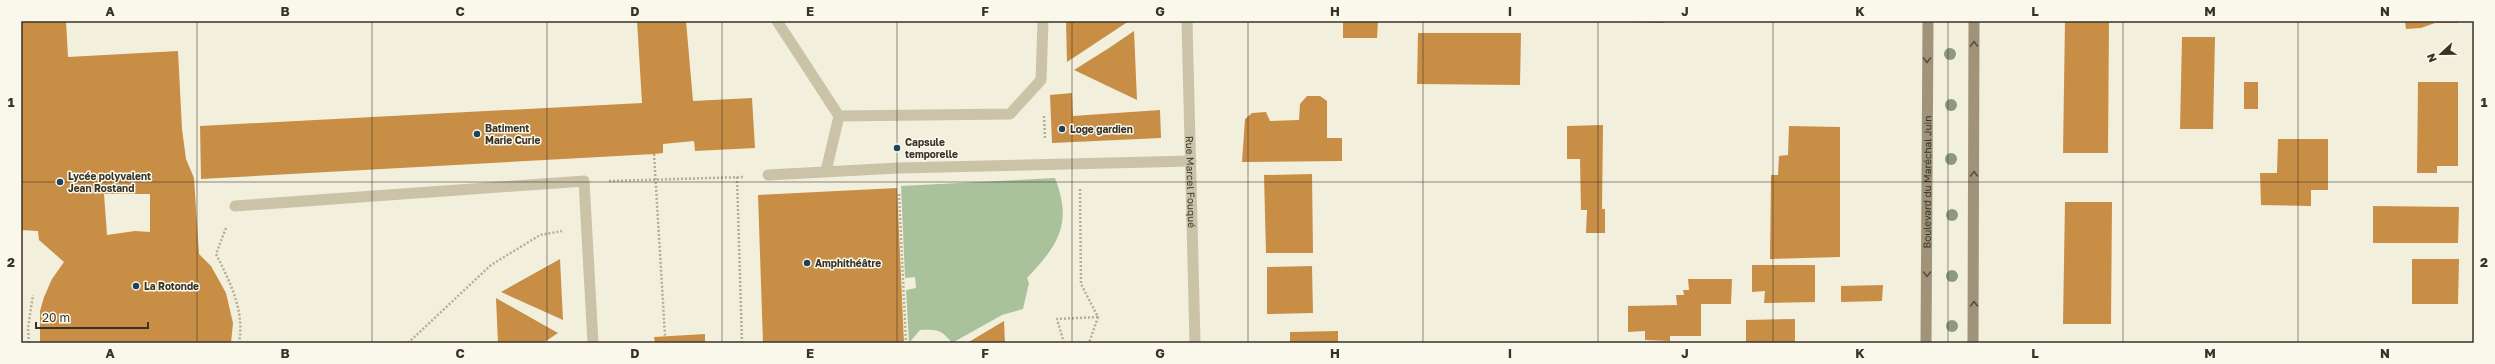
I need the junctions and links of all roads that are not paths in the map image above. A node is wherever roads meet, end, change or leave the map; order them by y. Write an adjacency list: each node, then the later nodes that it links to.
1 (777, 21): 6 (street)
2 (1043, 21): 6 (street)
3 (1187, 21): 7 (street, Rue Marcel Fouqué)
4 (1928, 21): 13 (main road, Boulevard du Maréchal Juin, one-way to 13)
5 (1974, 21): 14 (main road, one-way to 5)
6 (839, 116): 8 (street)
7 (1191, 161): 8 (street); 12 (street, Rue Marcel Fouqué)
8 (826, 171): 9 (street)
9 (768, 175)
10 (235, 206): 11 (street)
11 (593, 343)
12 (1195, 343)
13 (1926, 343)
14 (1974, 343)

